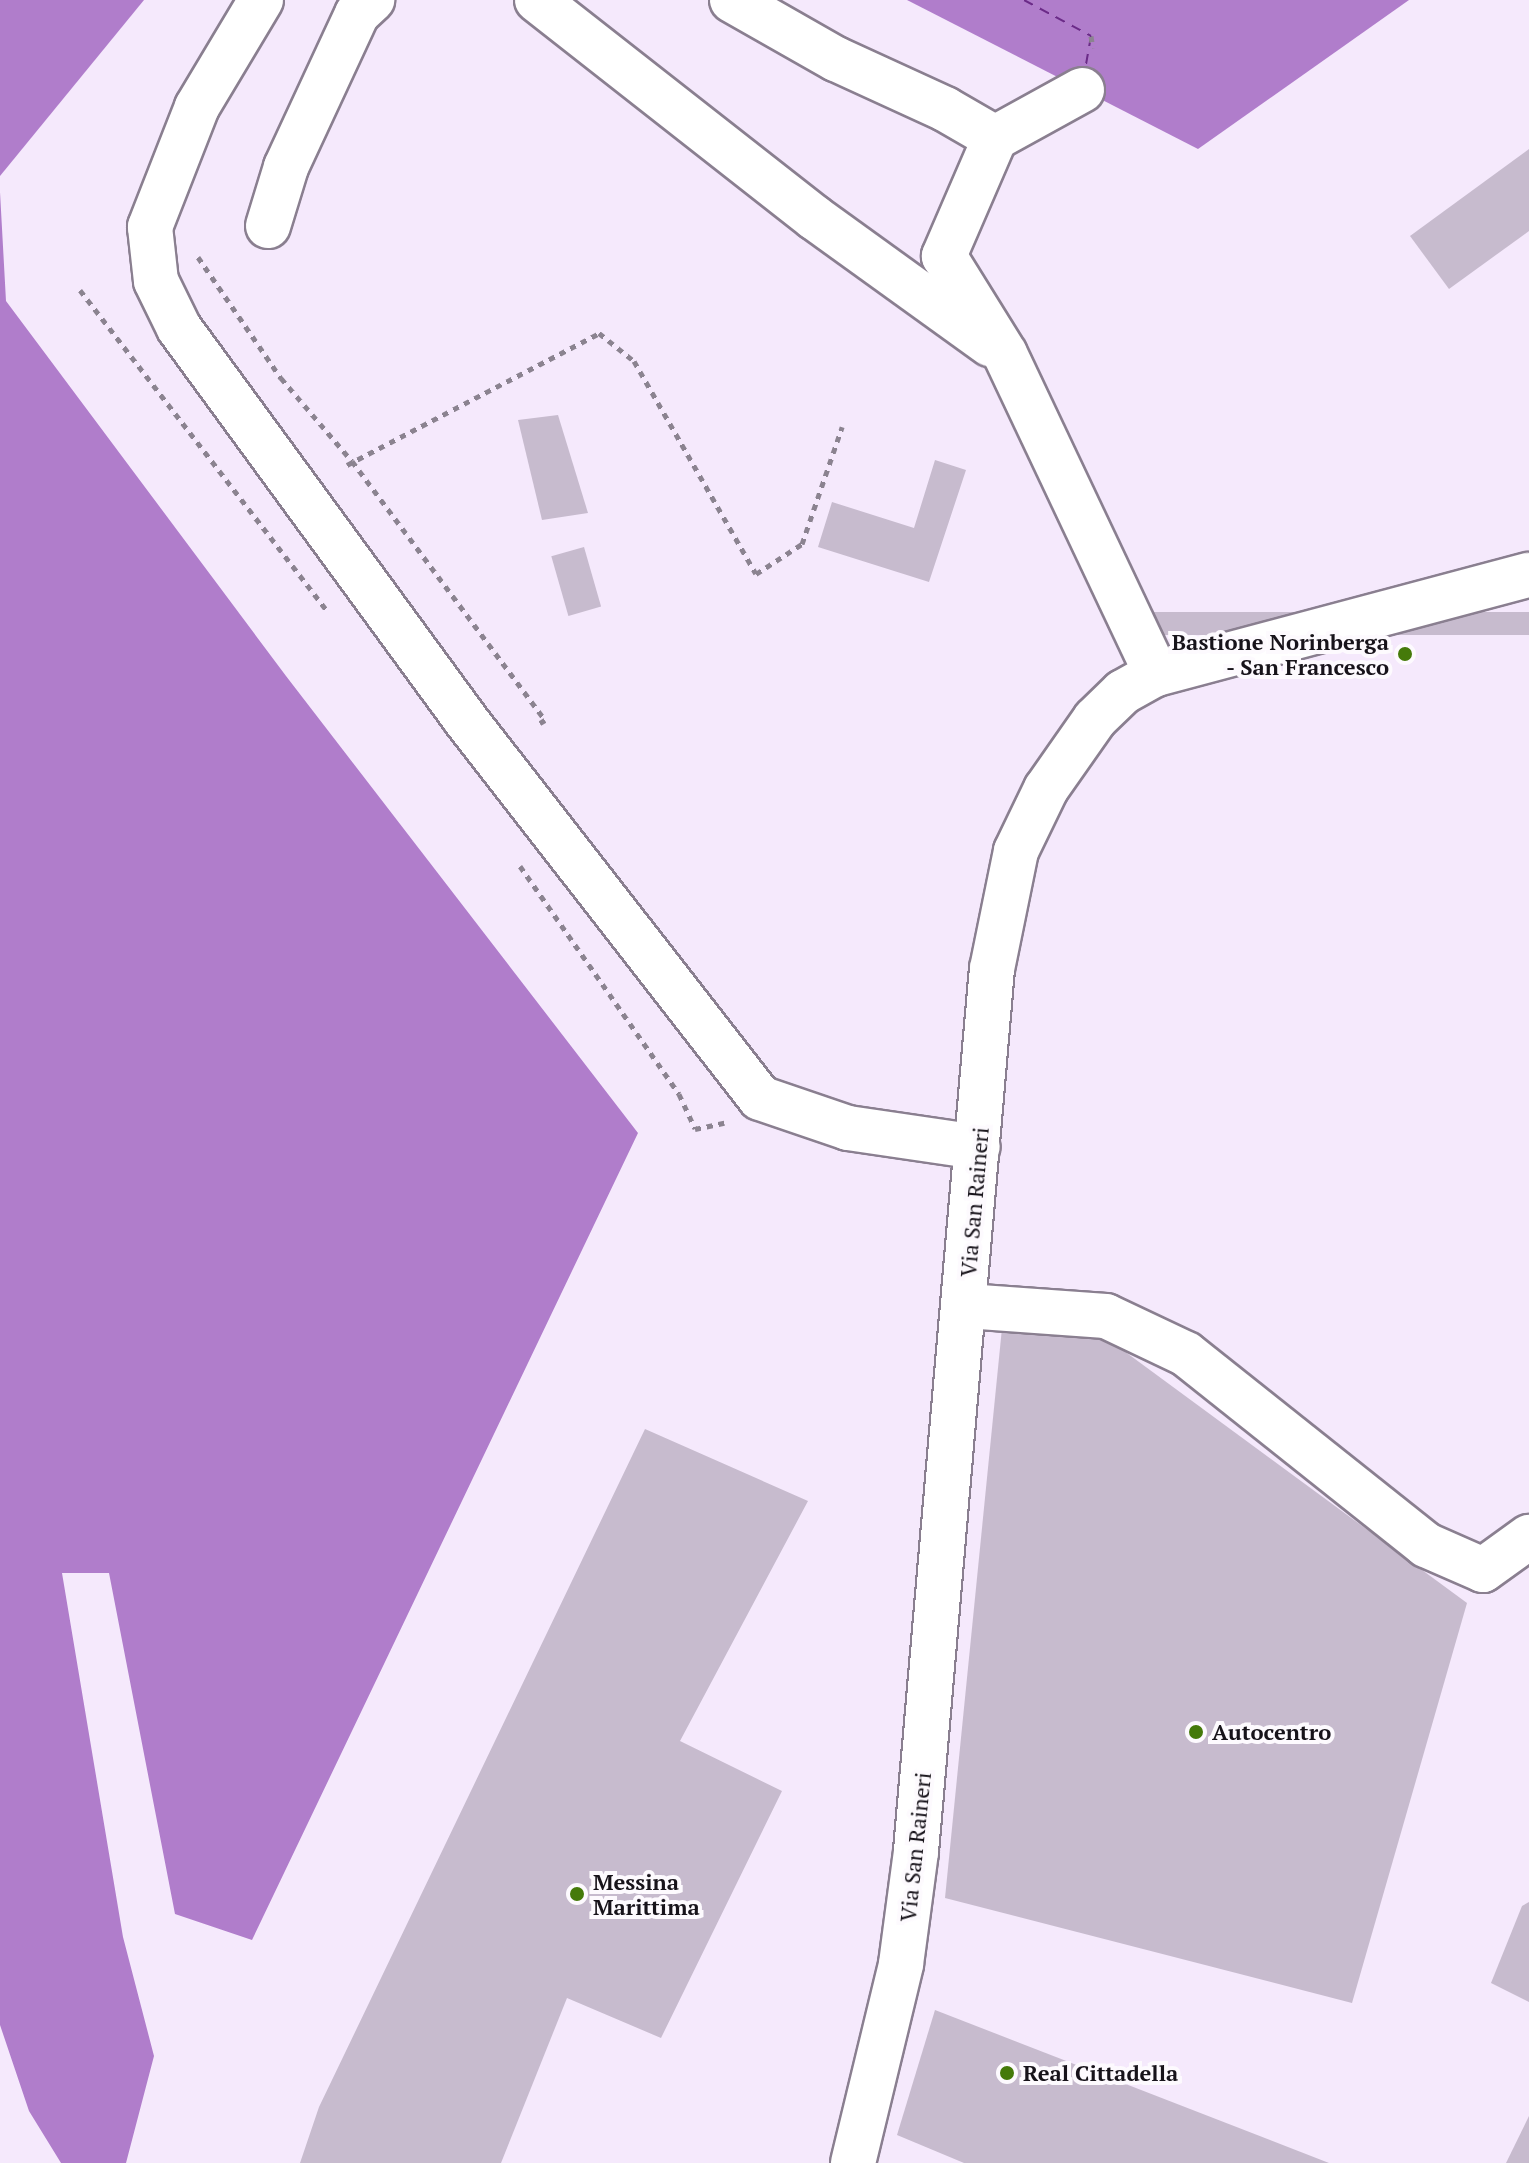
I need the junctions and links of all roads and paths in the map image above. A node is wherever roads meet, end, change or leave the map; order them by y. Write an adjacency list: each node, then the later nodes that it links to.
1 (261, 0): 13 (street)
2 (372, 0): 7 (street)
3 (537, 0): 8 (street)
4 (732, 0): 6 (street)
5 (1082, 90): 6 (street)
6 (995, 138): 8 (street)
7 (268, 226)
8 (1005, 354): 11 (street)
9 (842, 427): 12 (path)
10 (1529, 575): 11 (street, Via San Raineri)
11 (1156, 674): 13 (street, Via San Raineri)
12 (540, 723)
13 (978, 1147): 14 (street, Via San Raineri)
14 (966, 1306): 15 (street); 16 (street, Via San Raineri)
15 (1529, 1537)
16 (853, 2163)

